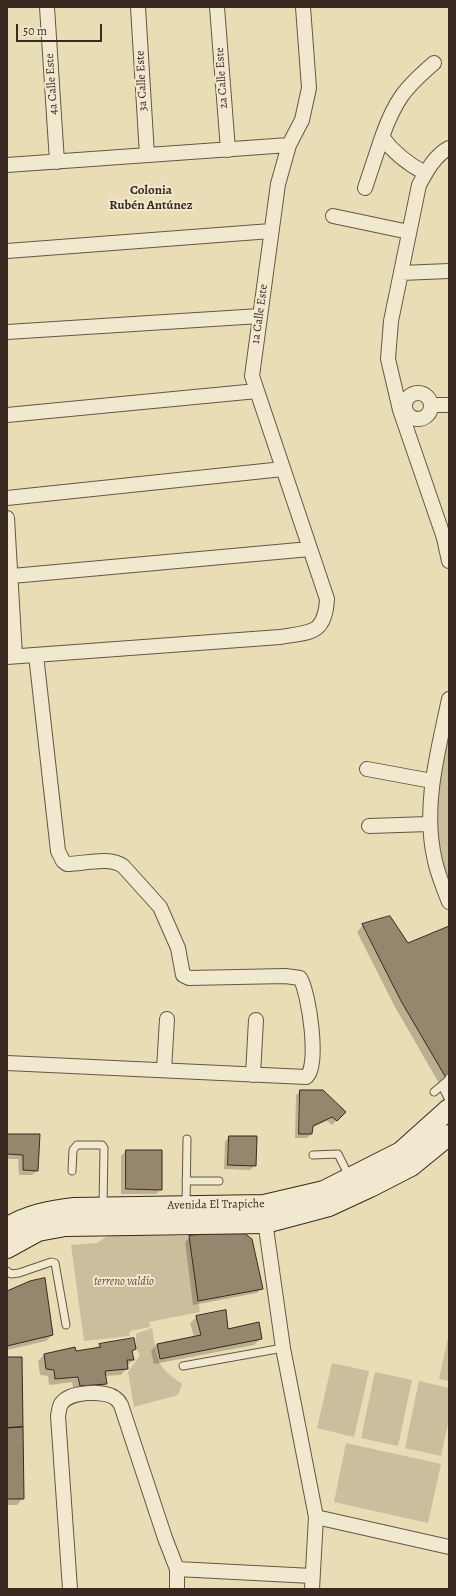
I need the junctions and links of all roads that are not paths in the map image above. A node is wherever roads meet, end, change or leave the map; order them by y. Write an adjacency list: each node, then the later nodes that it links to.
1 (47, 7): 11 (street, 4a Calle Este)
2 (138, 7): 10 (street, 3a Calle Este)
3 (217, 7): 9 (street, 2a Calle Este)
4 (303, 7): 7 (street, 1a Calle Este)
5 (434, 63): 6 (street)
6 (382, 137): 13 (street); 14 (street)
7 (289, 145): 9 (street); 16 (street, 1a Calle Este)
8 (449, 148): 13 (street)
9 (228, 150): 10 (street)
10 (147, 155): 11 (street)
11 (57, 162): 12 (street)
12 (7, 165)
13 (425, 173): 17 (street)
14 (365, 188)
15 (333, 216): 17 (street)
16 (271, 231): 18 (street); 21 (street, 1a Calle Este)
17 (409, 232): 20 (street)
18 (7, 251)
19 (449, 271): 20 (street)
20 (401, 273): 26 (street)
21 (260, 316): 22 (street); 23 (street, 1a Calle Este)
22 (7, 332)
23 (257, 392): 27 (street); 28 (street, 1a Calle Este)
24 (431, 405): 25 (street); 26 (street); 26 (street)
25 (449, 405)
26 (402, 409): 31 (street)
27 (7, 415)
28 (283, 469): 29 (street); 32 (street, 1a Calle Este)
29 (7, 498)
30 (7, 518): 34 (street)
31 (446, 538): 33 (street)
32 (310, 549): 34 (street); 35 (street, 1a Calle Este)
33 (449, 561)
34 (12, 576): 36 (street)
35 (36, 655): 36 (street); 47 (street)
36 (11, 657)
37 (449, 699): 39 (street)
38 (367, 769): 39 (street)
39 (432, 781): 40 (street)
40 (429, 824): 41 (street); 42 (street)
41 (369, 826)
42 (449, 902)
43 (167, 1019): 46 (street)
44 (256, 1020): 47 (street)
45 (7, 1063): 46 (street)
46 (164, 1070): 47 (street)
47 (253, 1075)
48 (448, 1080): 49 (lane); 50 (lane)
49 (434, 1092)
50 (449, 1100)
51 (449, 1109): 56 (main road, Avenida El Trapiche)
52 (449, 1135): 61 (main road, Avenida El Trapiche)
53 (187, 1139): 57 (lane)
54 (313, 1155): 56 (lane)
55 (72, 1171): 60 (lane)
56 (350, 1178): 61 (main road, Avenida El Trapiche)
57 (186, 1181): 58 (lane); 59 (lane)
58 (219, 1181)
59 (186, 1206): 60 (main road, Avenida El Trapiche); 61 (main road, Avenida El Trapiche)
60 (103, 1207): 62 (main road, Avenida El Trapiche)
61 (264, 1214): 62 (main road, Avenida El Trapiche); 65 (street)
62 (9, 1232)
63 (7, 1271): 64 (lane)
64 (66, 1325)
65 (283, 1348): 66 (lane); 67 (street)
66 (183, 1366)
67 (316, 1516): 68 (street); 70 (street)
68 (449, 1547)
69 (177, 1569): 70 (street); 71 (street); 72 (street)
70 (312, 1582)
71 (70, 1589)
72 (177, 1589)

